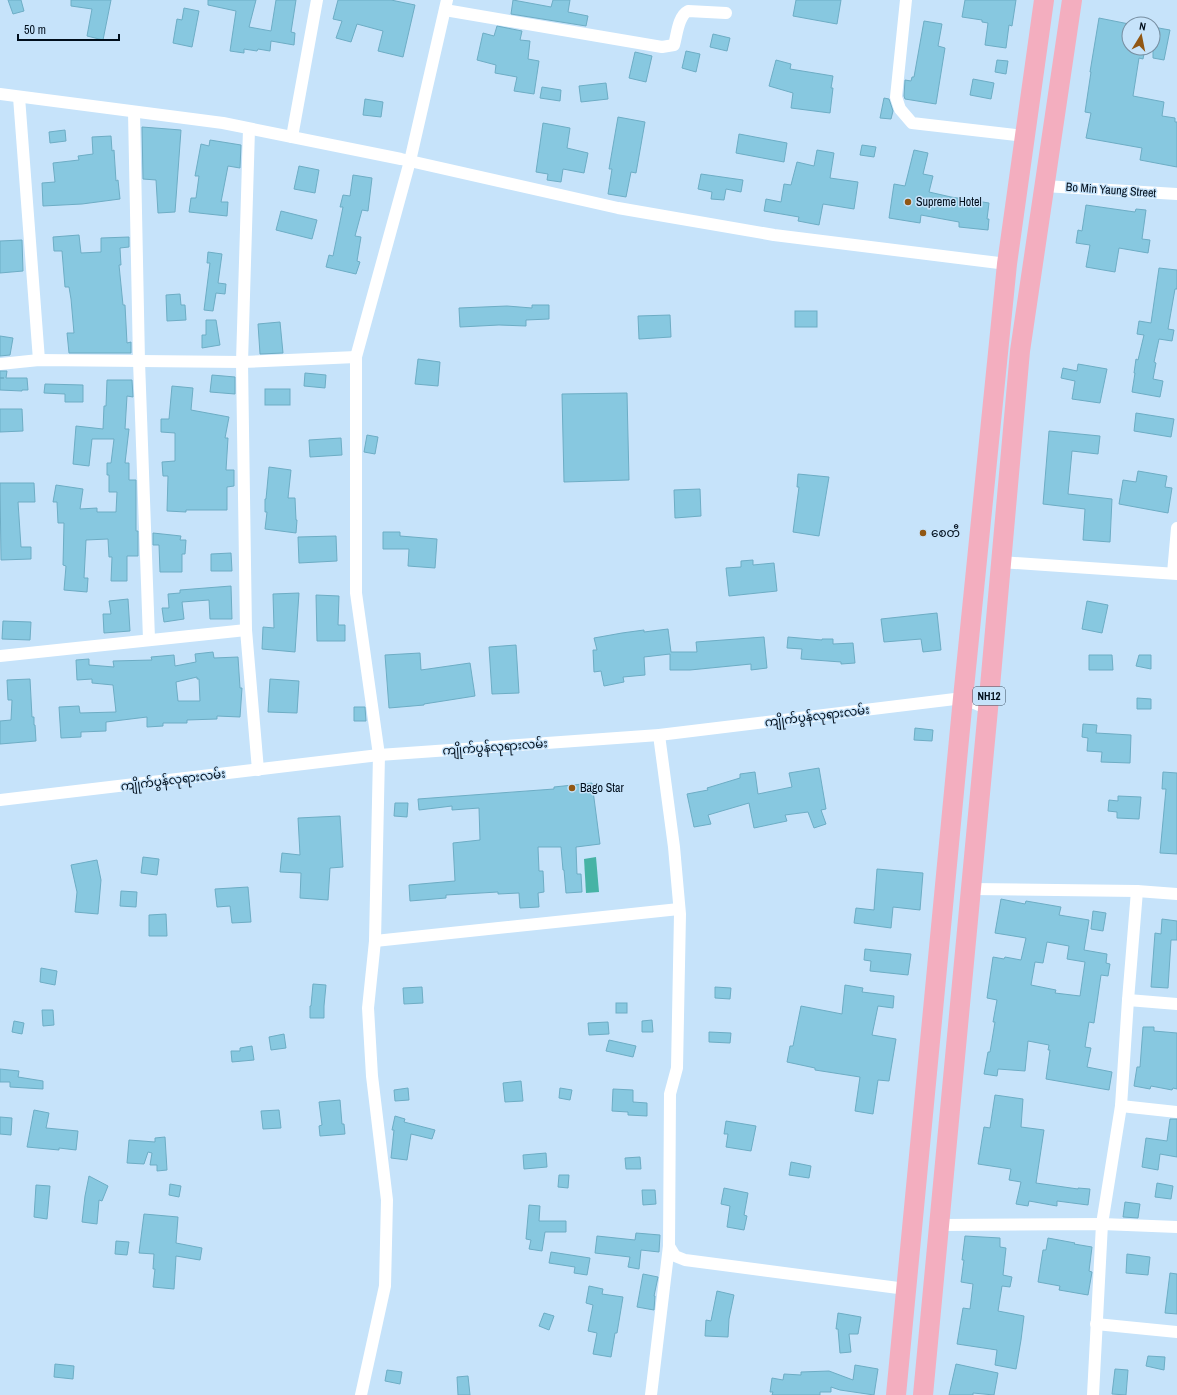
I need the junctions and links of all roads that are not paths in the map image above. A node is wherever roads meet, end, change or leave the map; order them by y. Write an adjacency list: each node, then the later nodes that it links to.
1 (317, 0): 12 (street)
2 (906, 0): 11 (street)
3 (1044, 0): 11 (highway, NH12)
4 (1072, 0): 14 (highway, NH12)
5 (446, 5): 6 (street); 13 (street)
6 (726, 13)
7 (0, 94): 8 (street)
8 (19, 97): 9 (street); 18 (street)
9 (134, 112): 10 (street); 19 (street)
10 (249, 128): 12 (street); 20 (street)
11 (1025, 136): 16 (highway, NH12)
12 (292, 137): 13 (street)
13 (410, 160): 16 (street); 17 (street)
14 (1044, 186): 15 (street, Bo Min Yaung Street); 23 (highway, NH12)
15 (1177, 194)
16 (1007, 264): 28 (highway, NH12)
17 (356, 357): 20 (street); 31 (street)
18 (39, 360): 19 (street); 21 (street)
19 (139, 361): 20 (street); 26 (street)
20 (242, 362): 25 (street)
21 (0, 364)
22 (1177, 528): 24 (street)
23 (1001, 562): 24 (street); 29 (highway, NH12)
24 (1175, 574)
25 (246, 630): 26 (street); 32 (street)
26 (149, 639): 27 (street)
27 (0, 656)
28 (963, 698): 29 (street); 30 (street, ကျိုက်ပွန်လုရားလမ်း); 47 (highway, NH12)
29 (988, 709): 34 (highway, NH12)
30 (659, 735): 31 (street, ကျိုက်ပွန်လုရားလမ်း); 37 (street)
31 (379, 756): 32 (street, ကျိုက်ပွန်လုရားလမ်း); 38 (street)
32 (258, 770): 33 (street, ကျိုက်ပွန်လုရားလမ်း)
33 (0, 800)
34 (971, 890): 35 (street); 44 (highway, NH12)
35 (1138, 891): 36 (street); 39 (street)
36 (1177, 894)
37 (679, 909): 38 (street); 46 (street)
38 (375, 942): 50 (street)
39 (1128, 1000): 40 (street); 41 (street)
40 (1177, 1004)
41 (1121, 1106): 42 (street); 43 (street)
42 (1177, 1112)
43 (1102, 1224): 44 (street); 45 (street); 48 (street)
44 (940, 1225): 53 (highway, NH12)
45 (1177, 1227)
46 (669, 1246): 47 (street); 51 (street)
47 (906, 1289): 52 (highway, NH12)
48 (1096, 1324): 49 (street); 54 (street)
49 (1177, 1332)
50 (361, 1395)
51 (651, 1395)
52 (896, 1395)
53 (923, 1395)
54 (1093, 1395)

